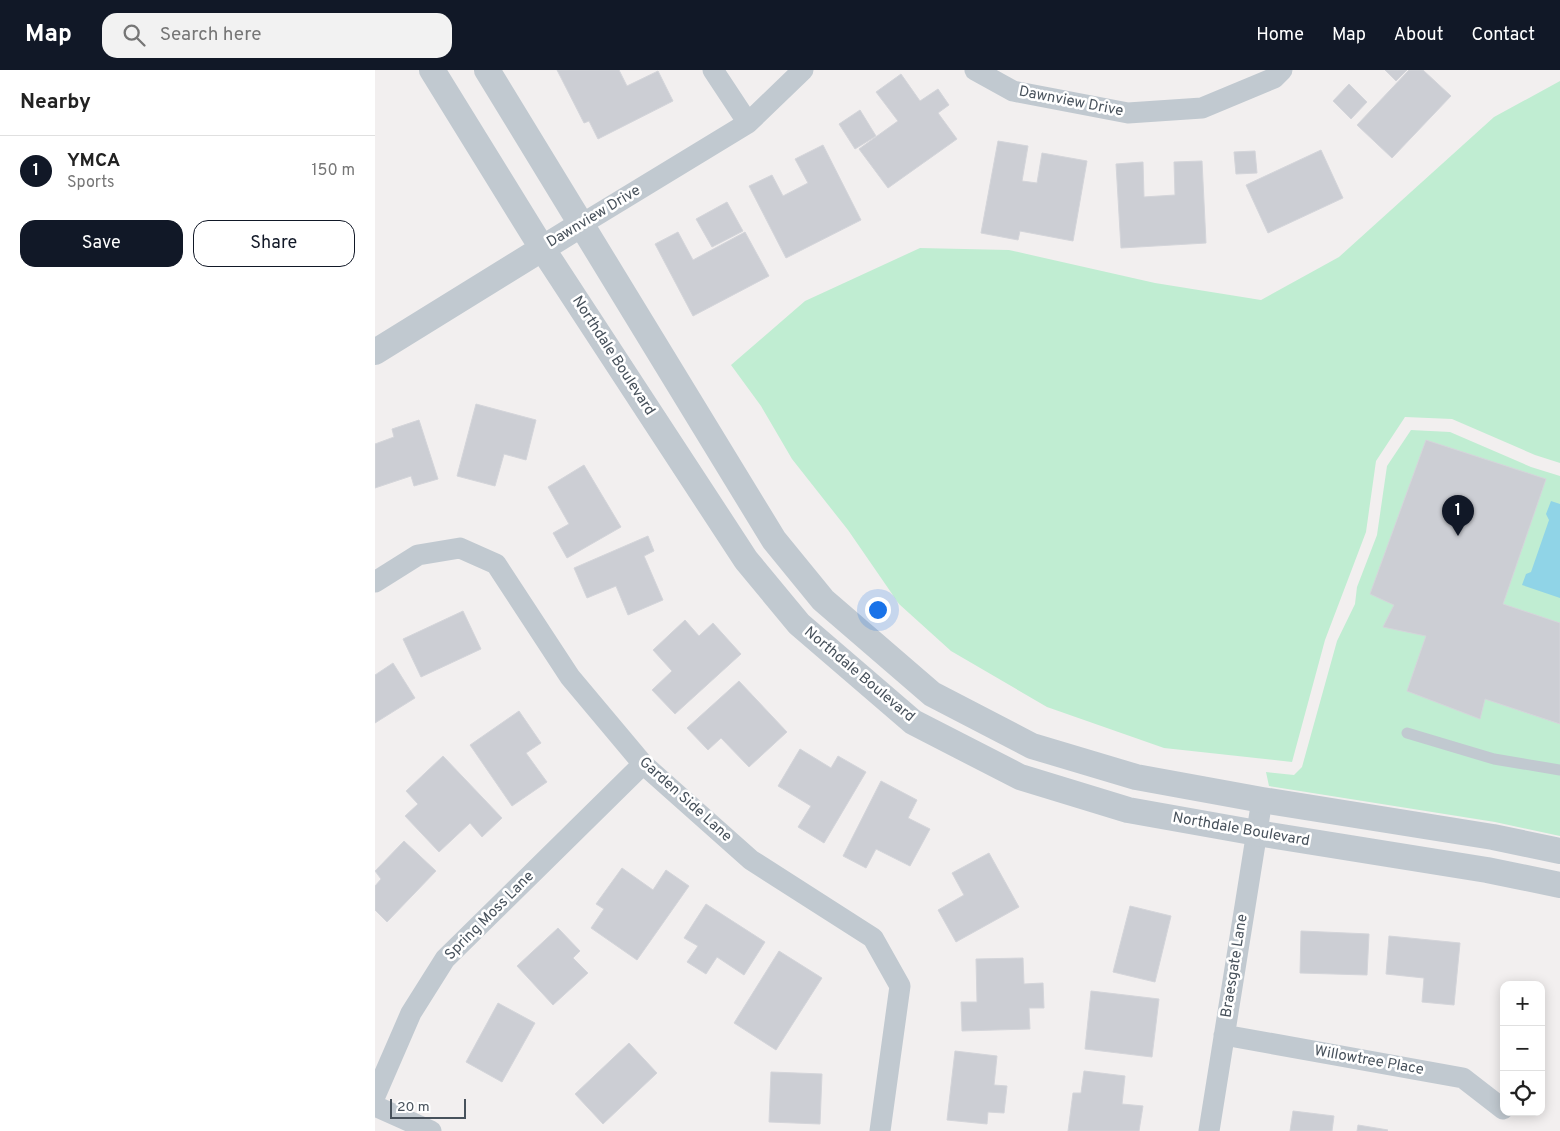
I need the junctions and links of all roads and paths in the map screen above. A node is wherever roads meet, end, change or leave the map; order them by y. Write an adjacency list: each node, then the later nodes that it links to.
1 (432, 70): 9 (street, Northdale Boulevard)
2 (487, 70): 8 (street)
3 (713, 70): 7 (street)
4 (803, 70): 7 (street, Dawnview Drive)
5 (975, 70): 6 (street, Dawnview Drive)
6 (1282, 70)
7 (748, 123): 8 (street, Dawnview Drive)
8 (582, 224): 9 (street, Dawnview Drive); 15 (street)
9 (543, 248): 10 (street, Dawnview Drive); 16 (street, Northdale Boulevard)
10 (375, 352)
11 (375, 582): 13 (street, Garden Side Lane)
12 (1407, 733): 14 (lane)
13 (643, 764): 20 (street, Spring Moss Lane); 24 (street, Garden Side Lane)
14 (1560, 770)
15 (1262, 800): 16 (street, Braesgate Lane); 17 (street)
16 (1257, 833): 18 (street, Northdale Boulevard); 19 (street, Braesgate Lane)
17 (1560, 851)
18 (1560, 886)
19 (1224, 1035): 22 (street, Willowtree Place); 25 (street, Braesgate Lane)
20 (375, 1096)
21 (375, 1106): 23 (street)
22 (1500, 1107)
23 (431, 1131)
24 (880, 1131)
25 (1209, 1131)

